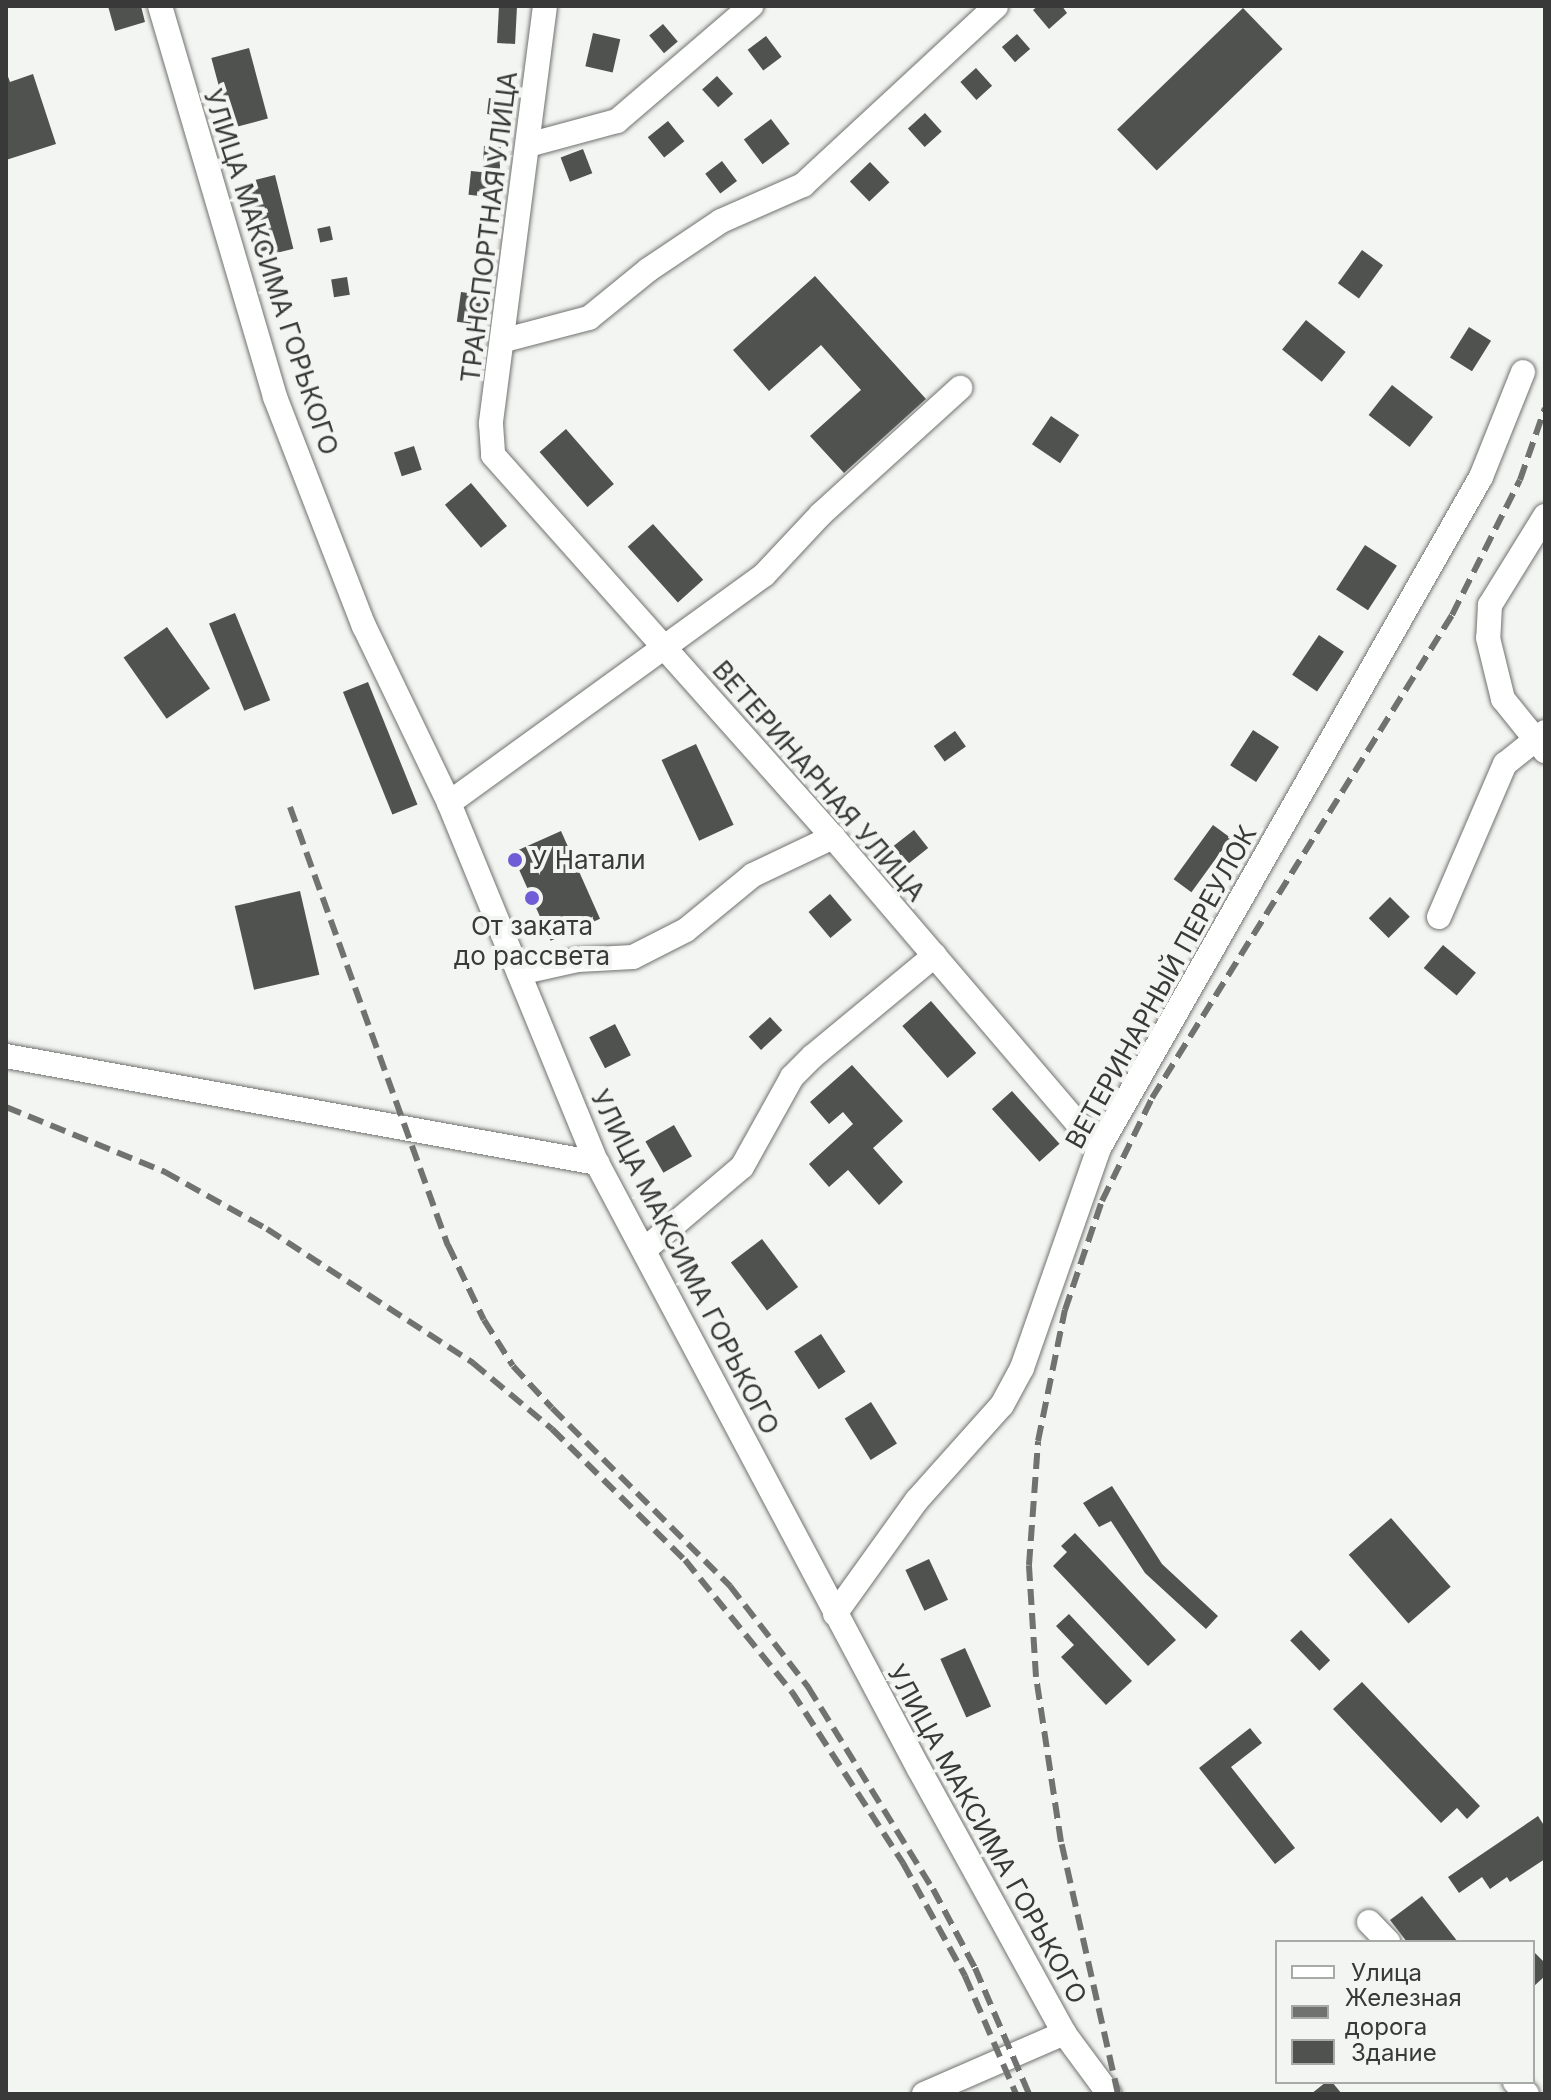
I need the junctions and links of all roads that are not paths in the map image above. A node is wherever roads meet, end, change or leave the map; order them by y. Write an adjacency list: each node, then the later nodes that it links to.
1 (160, 6): 13 (street, УЛИЦА МАКСИМА ГОРЬКОГО)
2 (545, 6): 5 (street, ТРАНСПОРТНАЯ УЛИЦА)
3 (751, 6): 5 (street)
4 (996, 6): 6 (street)
5 (528, 145): 6 (street, ТРАНСПОРТНАЯ УЛИЦА)
6 (505, 340): 9 (street, ТРАНСПОРТНАЯ УЛИЦА)
7 (1523, 372): 19 (street, ВЕТЕРИНАРНЫЙ ПЕРЕУЛОК)
8 (960, 388): 11 (street)
9 (493, 455): 11 (street, ВЕТЕРИНАРНАЯ УЛИЦА)
10 (1545, 516): 12 (street)
11 (664, 648): 13 (street); 14 (street, ВЕТЕРИНАРНАЯ УЛИЦА)
12 (1542, 741): 15 (street)
13 (449, 803): 17 (street, УЛИЦА МАКСИМА ГОРЬКОГО)
14 (833, 837): 16 (street, ВЕТЕРИНАРНАЯ УЛИЦА); 17 (street)
15 (1439, 917)
16 (935, 955): 19 (street, ВЕТЕРИНАРНАЯ УЛИЦА); 21 (street)
17 (519, 973): 20 (street, УЛИЦА МАКСИМА ГОРЬКОГО)
18 (6, 1056): 20 (street)
19 (1099, 1148): 22 (street, ВЕТЕРИНАРНЫЙ ПЕРЕУЛОК)
20 (597, 1163): 21 (street, УЛИЦА МАКСИМА ГОРЬКОГО)
21 (644, 1250): 22 (street, УЛИЦА МАКСИМА ГОРЬКОГО)
22 (835, 1614): 25 (street, УЛИЦА МАКСИМА ГОРЬКОГО)
23 (1369, 1922): 24 (street)
24 (1386, 1940)
25 (1064, 2033): 26 (street); 27 (street, УЛИЦА МАКСИМА ГОРЬКОГО)
26 (924, 2094)
27 (1109, 2094)

